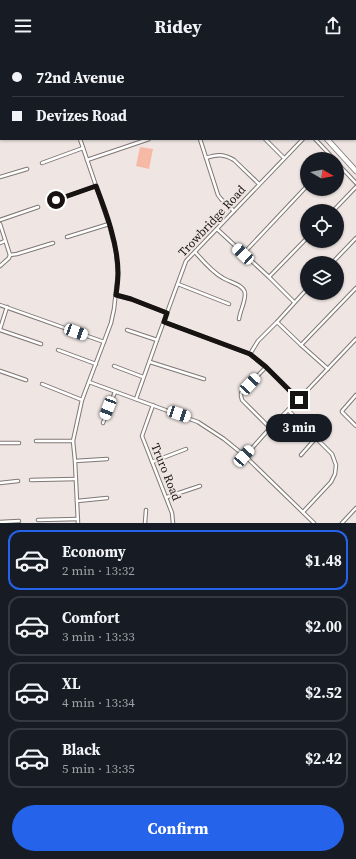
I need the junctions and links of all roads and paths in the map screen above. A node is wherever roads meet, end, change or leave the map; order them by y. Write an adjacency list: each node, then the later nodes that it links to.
1 (80, 140): 8 (street)
2 (140, 140): 12 (street)
3 (200, 140): 10 (street)
4 (266, 140): 11 (street)
5 (301, 140): 11 (street, Trowbridge Road)
6 (316, 140): 9 (street)
7 (328, 140): 14 (main road)
8 (83, 148): 12 (street); 13 (street)
9 (327, 152)
10 (206, 158): 20 (street); 27 (street)
11 (284, 158): 20 (street, Trowbridge Road)
12 (88, 160): 21 (street)
13 (42, 163)
14 (354, 164): 17 (main road)
15 (27, 169): 18 (street)
16 (344, 170): 19 (street)
17 (356, 171)
18 (0, 177)
19 (356, 183)
20 (259, 184): 27 (street, Trowbridge Road)
21 (96, 186): 24 (street); 30 (street)
22 (356, 187): 25 (street)
23 (300, 193): 39 (street)
24 (56, 200)
25 (340, 204)
26 (38, 207): 28 (street)
27 (234, 212): 31 (street, Trowbridge Road)
28 (0, 220)
29 (0, 224): 34 (street)
30 (109, 224): 32 (street); 46 (street)
31 (217, 229): 38 (street, Trowbridge Road); 39 (street)
32 (67, 237)
33 (356, 238): 41 (street)
34 (6, 241): 35 (street); 40 (street)
35 (0, 242)
36 (52, 243): 40 (street)
37 (300, 245): 43 (street)
38 (195, 252): 44 (street, Trowbridge Road); 53 (street)
39 (243, 254): 43 (street)
40 (10, 255): 42 (street)
41 (339, 256)
42 (0, 266)
43 (269, 277): 48 (street)
44 (178, 284): 49 (street); 52 (street, Trowbridge Road)
45 (356, 288): 62 (street)
46 (116, 295): 52 (street); 60 (street)
47 (300, 296): 48 (street)
48 (294, 302): 55 (street)
49 (229, 304)
50 (0, 305): 51 (street)
51 (7, 307): 56 (street); 60 (street)
52 (167, 313): 54 (street, Trowbridge Road)
53 (239, 319)
54 (164, 322): 59 (street, Trowbridge Road); 64 (street)
55 (277, 322): 62 (street); 64 (street)
56 (0, 330): 61 (street)
57 (127, 330): 59 (street)
58 (356, 339): 69 (street)
59 (157, 340): 65 (street, Trowbridge Road)
60 (104, 342): 66 (street)
61 (41, 344)
62 (301, 345): 69 (street)
63 (58, 350): 66 (street)
64 (250, 354): 68 (street)
65 (150, 362): 71 (street, Trowbridge Road); 72 (street)
66 (96, 364): 74 (street)
67 (114, 366): 71 (street)
68 (266, 367): 80 (street); 85 (street)
69 (328, 368): 80 (street)
70 (0, 371): 73 (street)
71 (143, 377): 78 (street, Trowbridge Road)
72 (204, 378)
73 (26, 380)
74 (89, 382): 76 (street); 79 (street)
75 (42, 384): 79 (street)
76 (115, 392): 78 (street); 83 (street)
77 (356, 395): 84 (street)
78 (136, 399): 81 (street)
79 (82, 400): 88 (street)
80 (299, 400): 82 (street)
81 (153, 405): 93 (street); 96 (street, Truro Road)
82 (288, 410): 85 (street); 86 (street)
83 (103, 423)
84 (356, 426)
85 (270, 428): 93 (street)
86 (316, 438): 92 (street); 107 (street)
87 (36, 441): 88 (street)
88 (73, 441): 95 (street)
89 (0, 443): 90 (street)
90 (19, 443)
91 (186, 449): 96 (street)
92 (301, 455)
93 (244, 456): 107 (street)
94 (107, 460): 95 (street)
95 (75, 461): 97 (street)
96 (152, 462): 102 (street, Truro Road)
97 (76, 479): 98 (street); 104 (street)
98 (31, 480)
99 (18, 481): 100 (street)
100 (0, 483)
101 (200, 486): 102 (street)
102 (166, 497): 114 (street, Truro Road)
103 (107, 498): 104 (street)
104 (77, 501): 108 (street)
105 (356, 508): 116 (street)
106 (146, 510): 113 (street)
107 (303, 512): 115 (street)
108 (78, 519): 109 (street); 112 (street)
109 (38, 520)
110 (19, 521): 111 (street)
111 (0, 522)
112 (78, 523)
113 (145, 523)
114 (173, 523)
115 (314, 523)
116 (342, 523)

